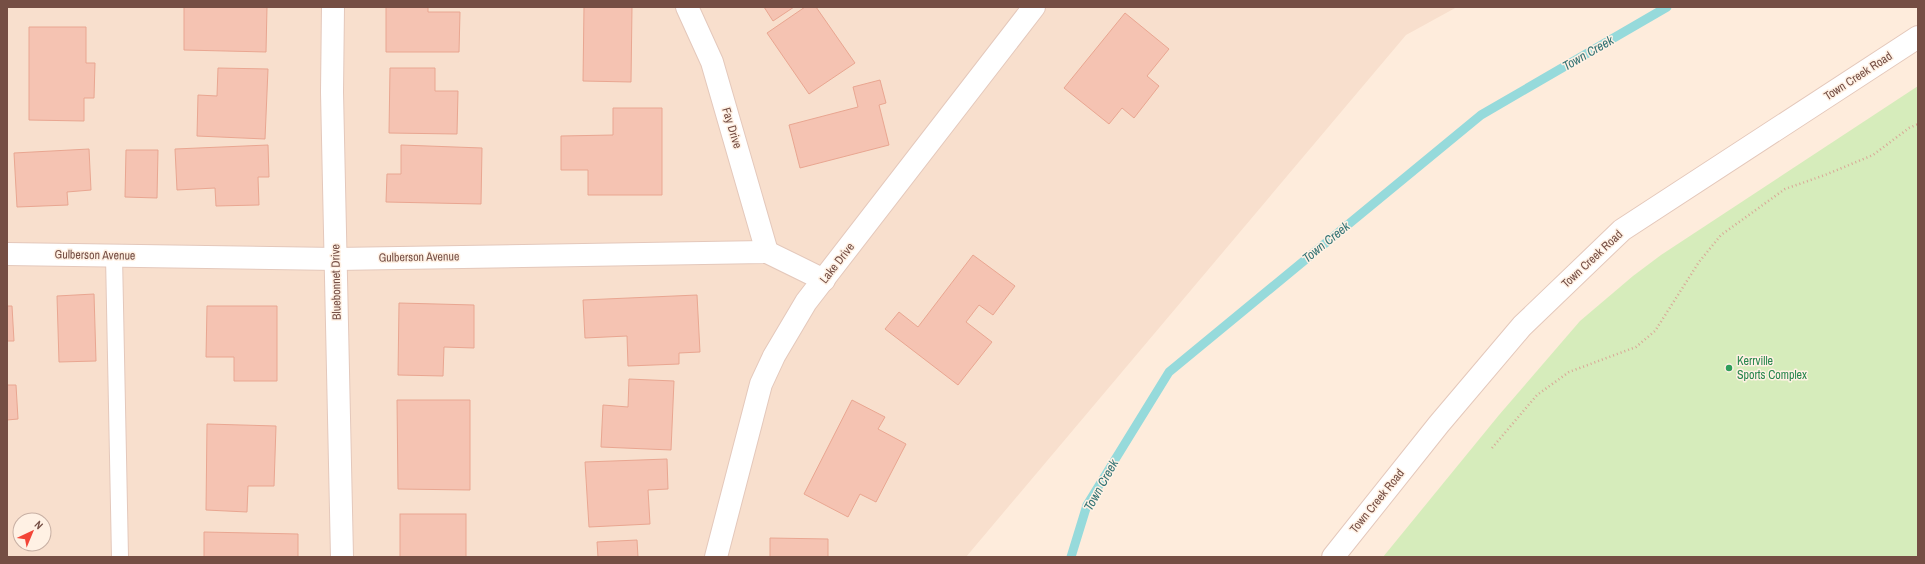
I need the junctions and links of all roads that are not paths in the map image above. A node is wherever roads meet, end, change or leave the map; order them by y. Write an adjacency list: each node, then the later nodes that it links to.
1 (333, 7): 8 (street, Bluebonnet Drive)
2 (687, 7): 5 (street, Fay Drive)
3 (1034, 7): 9 (street, Lake Drive)
4 (1918, 37): 13 (street, Town Creek Road)
5 (768, 252): 8 (street, Gulberson Avenue); 9 (street, Gulberson Avenue)
6 (7, 254): 7 (street, Gulberson Avenue)
7 (114, 256): 8 (street, Gulberson Avenue); 10 (lane)
8 (336, 258): 11 (street, Bluebonnet Drive)
9 (824, 280): 12 (street, Lake Drive)
10 (120, 557)
11 (342, 557)
12 (716, 557)
13 (1333, 557)

